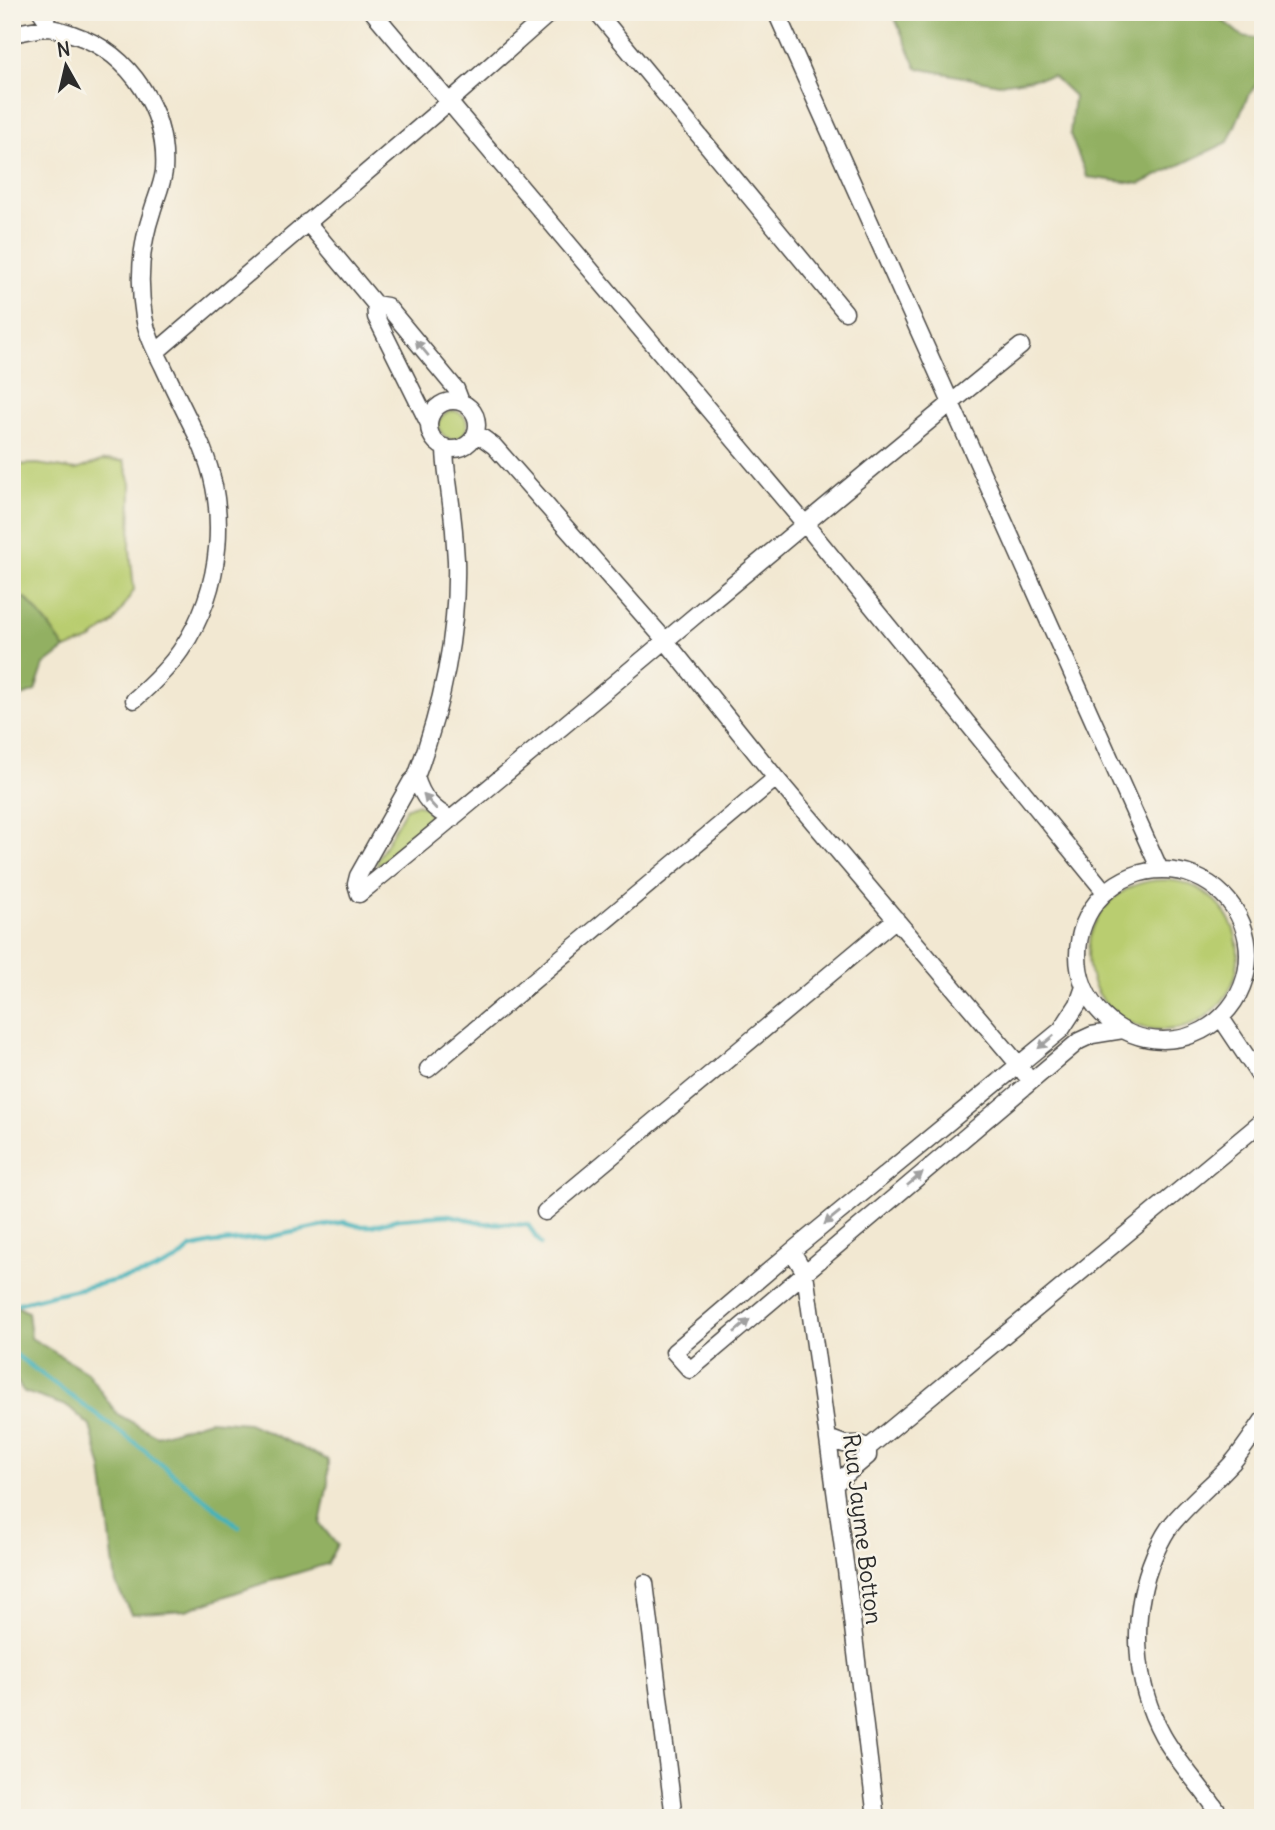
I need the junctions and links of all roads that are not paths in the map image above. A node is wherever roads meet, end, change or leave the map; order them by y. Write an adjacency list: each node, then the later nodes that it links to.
1 (41, 12): 6 (street)
2 (373, 12): 8 (street)
3 (551, 12): 8 (street)
4 (597, 12): 11 (street)
5 (776, 12): 15 (street)
6 (48, 28): 7 (street); 13 (street)
7 (12, 34)
8 (449, 102): 9 (street); 19 (street)
9 (307, 222): 10 (street); 13 (street)
10 (375, 304): 14 (street, one-way to 10); 16 (street)
11 (845, 312)
12 (1021, 345): 15 (street)
13 (156, 352): 21 (street)
14 (461, 402): 16 (street); 17 (street)
15 (951, 403): 19 (street); 25 (street)
16 (429, 424): 18 (street)
17 (476, 433): 18 (street); 20 (street)
18 (445, 447): 22 (street)
19 (805, 524): 20 (street); 26 (street)
20 (665, 640): 23 (street); 24 (street)
21 (134, 700)
22 (416, 777): 24 (street, one-way to 22); 24 (street)
23 (776, 778): 27 (street); 32 (street)
24 (453, 819)
25 (1160, 870): 26 (street); 29 (street)
26 (1105, 892): 28 (street)
27 (896, 919): 31 (street); 36 (street)
28 (1084, 987): 30 (street); 31 (street, one-way to 31)
29 (1221, 1018): 30 (street); 34 (street)
30 (1124, 1030): 33 (street)
31 (1019, 1065): 33 (street); 37 (street, one-way to 37)
32 (428, 1069)
33 (1030, 1081): 38 (street, one-way to 33)
34 (1263, 1082)
35 (1263, 1121): 41 (street)
36 (545, 1212)
37 (792, 1251): 38 (street, Rua Jayme Botton); 38 (street, one-way to 38)
38 (805, 1273): 40 (street, Rua Jayme Botton)
39 (1263, 1420): 46 (street)
40 (828, 1438): 41 (street); 42 (street, Rua Jayme Botton)
41 (868, 1448): 42 (street)
42 (834, 1485): 45 (street, Rua Jayme Botton)
43 (645, 1583): 44 (street)
44 (674, 1818)
45 (876, 1818)
46 (1222, 1818)

